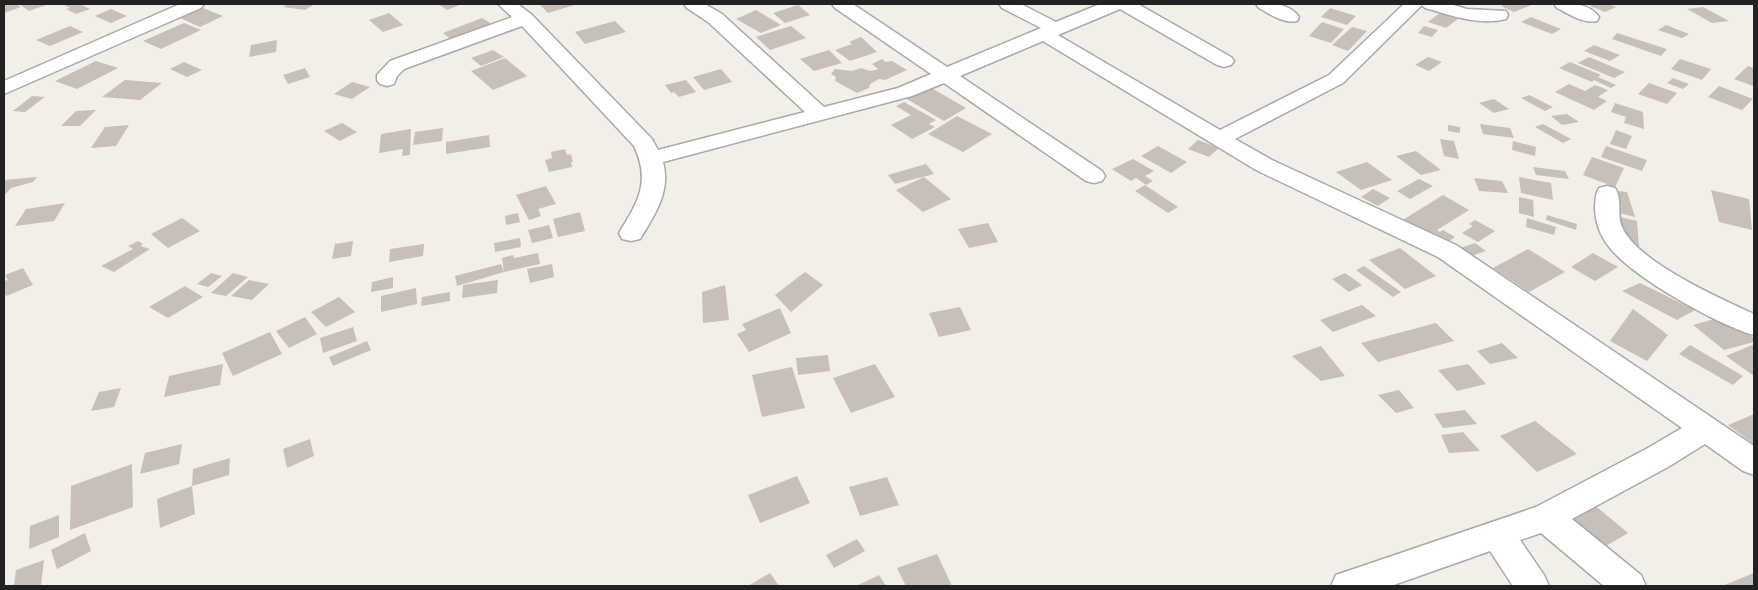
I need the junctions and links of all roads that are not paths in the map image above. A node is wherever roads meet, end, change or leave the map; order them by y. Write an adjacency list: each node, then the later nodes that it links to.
1 (195, 4): 20 (street)
2 (507, 4): 15 (street)
3 (693, 4): 21 (street)
4 (841, 4): 18 (street)
5 (1008, 4): 16 (street)
6 (1115, 4): 16 (street)
7 (1125, 4): 17 (street)
8 (1265, 4): 13 (street)
9 (1414, 4): 22 (street)
10 (1431, 4): 12 (street)
11 (1563, 4): 14 (street)
12 (1499, 15)
13 (1290, 17)
14 (1590, 17)
15 (525, 19): 19 (street); 23 (street)
16 (1050, 31): 18 (street); 22 (street)
17 (1224, 61)
18 (945, 75): 21 (street); 24 (street)
19 (387, 80)
20 (4, 88)
21 (820, 114): 23 (street)
22 (1220, 138): 28 (street)
23 (652, 158): 26 (street)
24 (1094, 176)
25 (1607, 193): 27 (street)
26 (631, 233)
27 (1754, 325)
28 (1706, 428): 29 (street); 30 (street)
29 (1754, 462)
30 (1546, 517): 31 (street); 34 (street)
31 (1498, 534): 32 (street); 33 (street)
32 (1348, 586)
33 (1532, 586)
34 (1629, 586)

